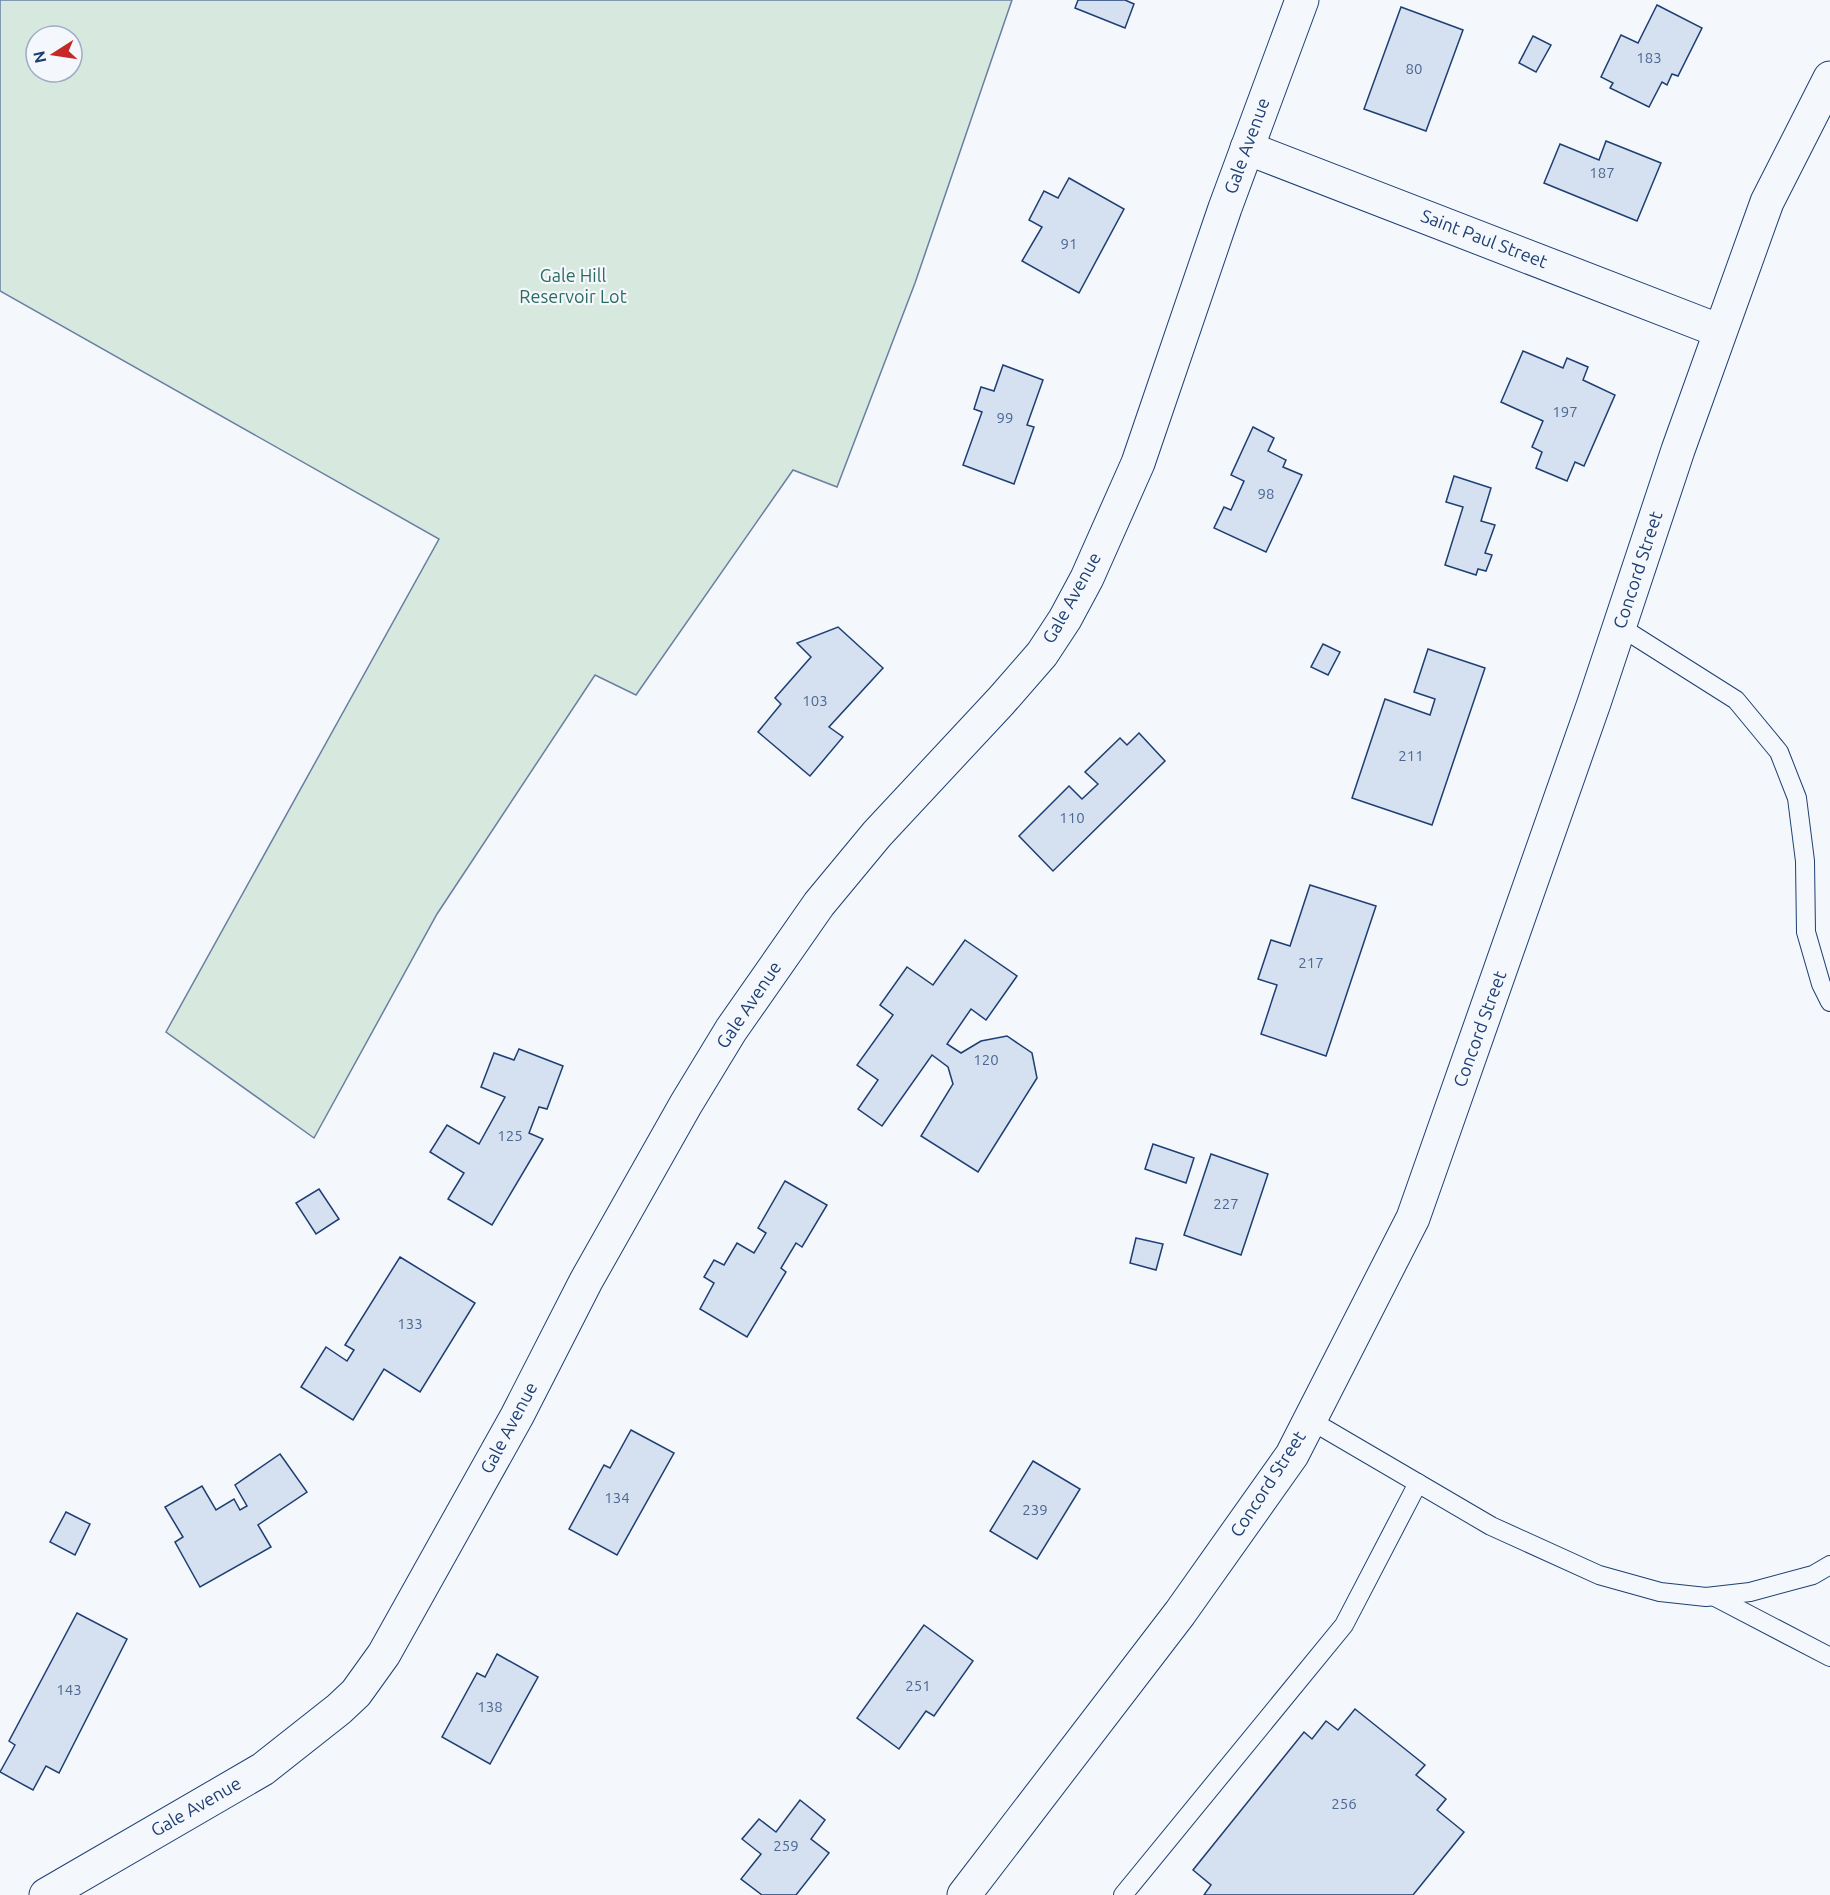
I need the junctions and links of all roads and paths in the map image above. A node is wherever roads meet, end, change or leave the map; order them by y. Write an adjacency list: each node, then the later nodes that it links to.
1 (1302, 0): 3 (street, Gale Avenue)
2 (1830, 78): 4 (street, Concord Street)
3 (1247, 148): 4 (street, Saint Paul Street); 12 (street, Gale Avenue)
4 (1720, 331): 5 (street, Concord Street)
5 (1619, 626): 6 (lane); 7 (street, Concord Street)
6 (1830, 1002)
7 (1310, 1420): 8 (lane); 13 (street, Concord Street)
8 (1418, 1483): 10 (lane); 14 (lane)
9 (1830, 1565): 10 (lane)
10 (1715, 1597): 11 (lane)
11 (1830, 1657)
12 (45, 1895)
13 (964, 1895)
14 (1124, 1895)

